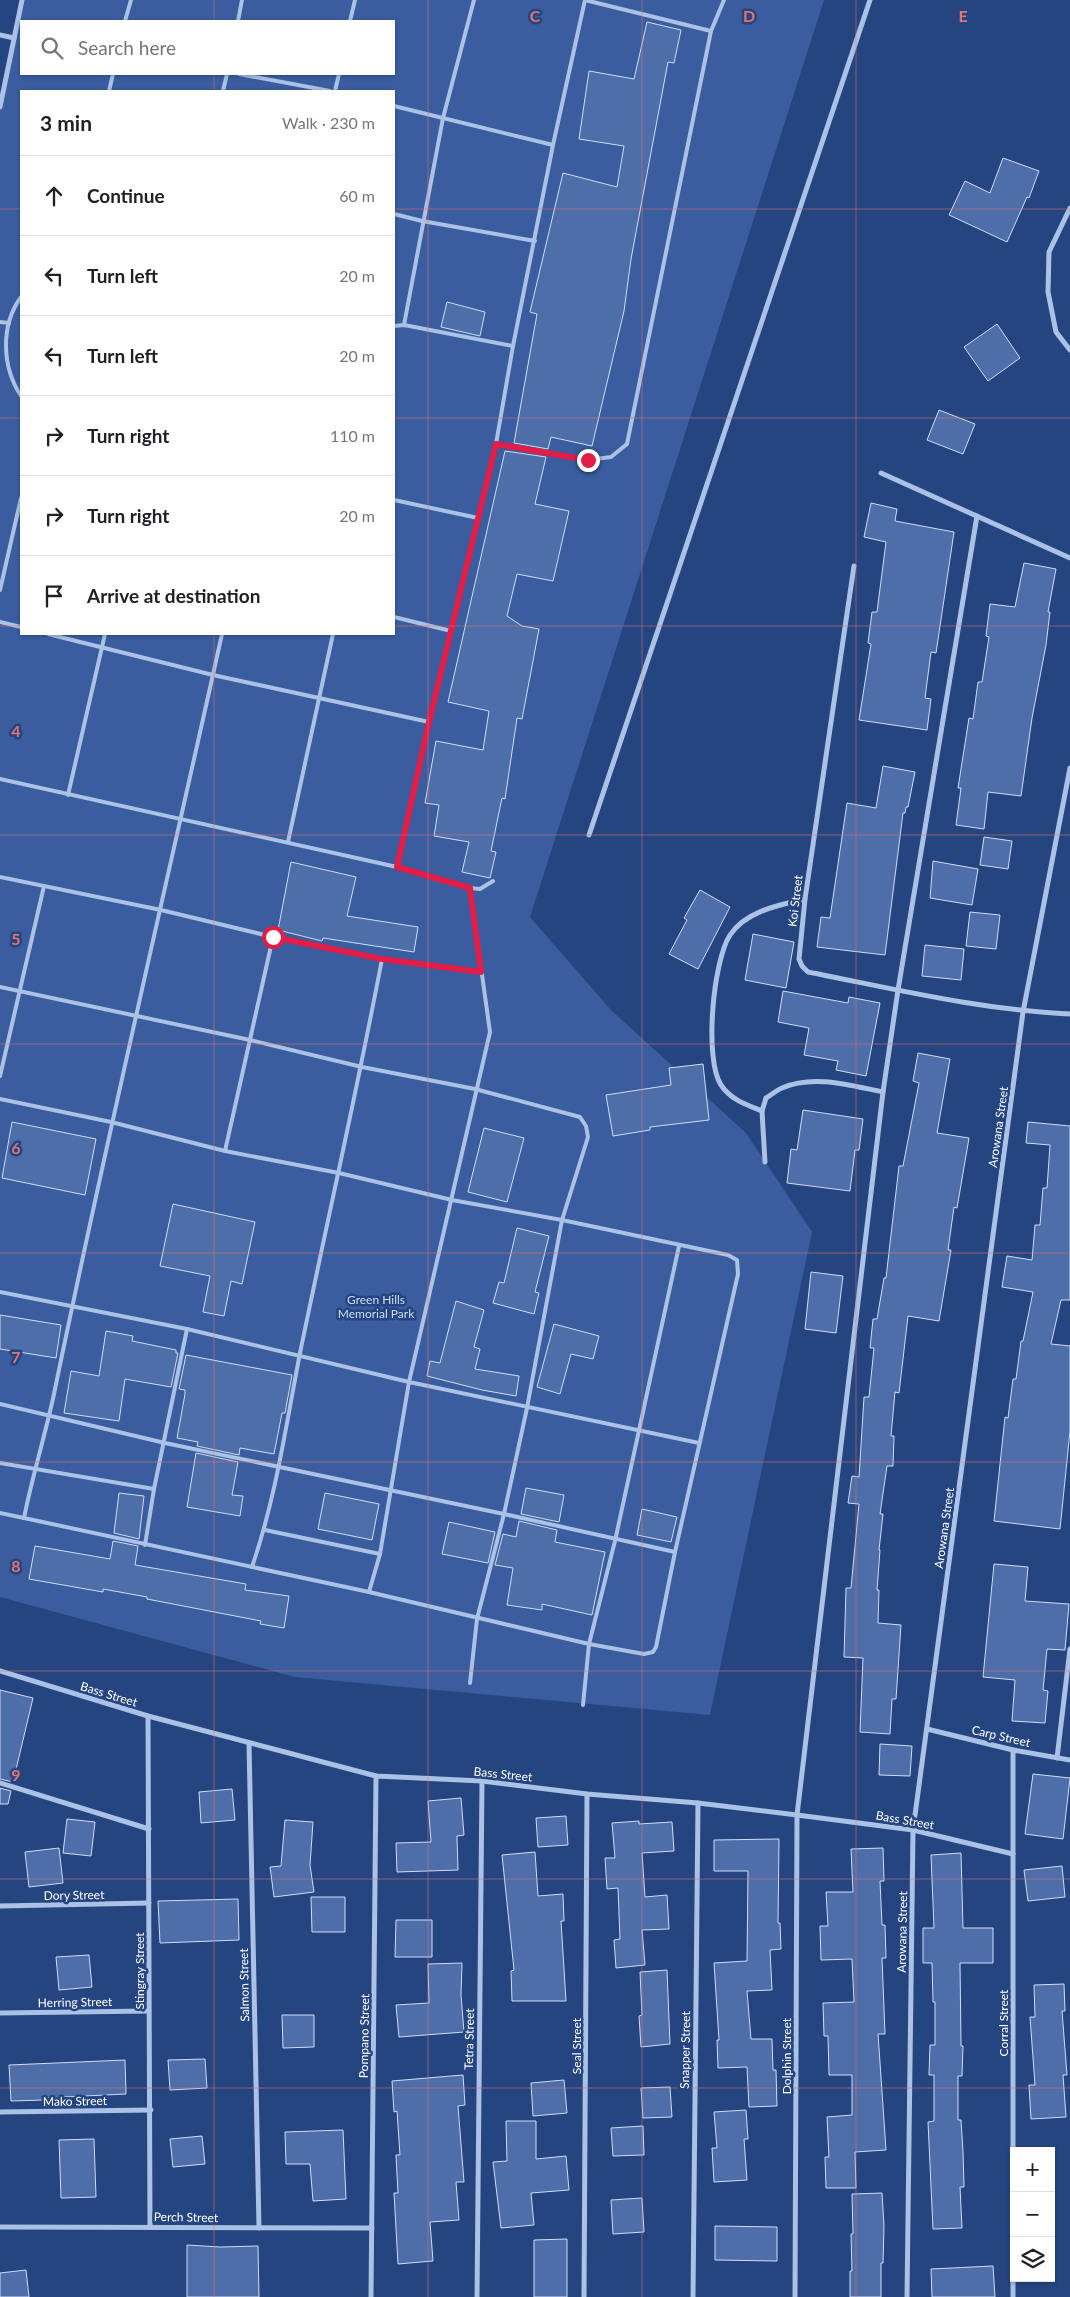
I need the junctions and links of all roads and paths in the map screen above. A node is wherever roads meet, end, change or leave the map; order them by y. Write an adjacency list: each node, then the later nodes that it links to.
1 (22, 0): 14 (street)
2 (131, 0): 9 (lane)
3 (242, 0): 10 (lane)
4 (355, 0): 11 (lane)
5 (474, 0): 25 (lane)
6 (585, 0): 12 (lane); 26 (lane)
7 (724, 0): 12 (lane)
8 (870, 0): 66 (street)
9 (125, 20)
10 (238, 20)
11 (350, 20)
12 (711, 31): 39 (lane)
13 (0, 35): 14 (street)
14 (14, 38): 24 (street)
15 (113, 75): 19 (lane)
16 (227, 75): 20 (lane)
17 (244, 75): 21 (lane)
18 (339, 75): 22 (lane)
19 (109, 90)
20 (223, 90)
21 (325, 90)
22 (335, 90)
23 (395, 106): 25 (lane)
24 (0, 107)
25 (444, 118): 26 (lane); 29 (lane)
26 (553, 145): 30 (lane)
27 (1070, 208): 37 (street)
28 (395, 214): 29 (lane)
29 (422, 222): 30 (lane); 34 (lane)
30 (535, 241): 36 (lane)
31 (20, 299): 33 (lane)
32 (0, 322): 33 (lane)
33 (9, 323): 38 (lane)
34 (404, 325): 35 (lane); 36 (lane)
35 (395, 326)
36 (512, 346): 39 (lane)
37 (1070, 350)
38 (20, 394)
39 (496, 444): 44 (lane)
40 (881, 473): 43 (street)
41 (395, 500): 44 (lane)
42 (20, 502): 45 (lane)
43 (978, 516): 47 (street); 79 (street, Dolphin Street)
44 (478, 518): 53 (lane)
45 (14, 526): 46 (lane); 49 (lane)
46 (20, 528)
47 (1070, 558)
48 (854, 566): 73 (street, Koi Street)
49 (0, 590)
50 (395, 617): 53 (lane)
51 (0, 622): 52 (lane)
52 (20, 627)
53 (451, 631): 61 (lane)
54 (52, 635): 58 (lane)
55 (104, 635): 58 (lane)
56 (222, 635): 59 (lane)
57 (333, 635): 60 (lane)
58 (101, 647): 59 (lane); 64 (lane)
59 (213, 675): 60 (lane); 65 (lane)
60 (318, 698): 61 (lane); 67 (lane)
61 (429, 722): 68 (lane)
62 (1070, 768): 81 (street, Arowana Street)
63 (0, 779): 64 (lane)
64 (68, 795): 65 (lane)
65 (180, 819): 67 (lane); 74 (lane)
66 (589, 835)
67 (288, 842): 68 (lane)
68 (397, 867): 72 (lane)
69 (0, 877): 71 (lane)
70 (493, 881): 72 (lane)
71 (44, 886): 74 (lane); 80 (lane)
72 (470, 888): 77 (lane)
73 (805, 899): 79 (street, Koi Street); 90 (street)
74 (161, 910): 75 (lane); 83 (lane)
75 (273, 937): 76 (lane); 84 (lane)
76 (382, 959): 77 (lane); 85 (lane)
77 (481, 972): 87 (lane)
78 (0, 987): 80 (lane)
79 (898, 990): 81 (street, Koi Street); 88 (street, Dolphin Street)
80 (21, 992): 83 (lane); 86 (lane)
81 (1023, 1012): 82 (street, Koi Street); 131 (street, Arowana Street)
82 (1070, 1014)
83 (137, 1017): 84 (lane); 91 (lane)
84 (250, 1040): 85 (lane); 92 (lane)
85 (362, 1067): 87 (lane); 94 (lane)
86 (0, 1076)
87 (475, 1090): 95 (lane); 96 (lane)
88 (883, 1092): 90 (street); 141 (street, Dolphin Street)
89 (0, 1099): 91 (lane)
90 (762, 1112): 93 (street)
91 (111, 1122): 92 (lane); 99 (lane)
92 (225, 1151): 94 (lane)
93 (764, 1162)
94 (339, 1173): 95 (lane); 101 (lane)
95 (452, 1200): 96 (lane); 102 (lane)
96 (562, 1220): 97 (lane); 104 (lane)
97 (678, 1246): 106 (lane); 107 (lane)
98 (0, 1292): 99 (lane)
99 (72, 1306): 100 (lane); 105 (lane)
100 (187, 1329): 101 (lane); 108 (lane)
101 (300, 1355): 102 (lane); 110 (lane)
102 (409, 1382): 104 (lane); 113 (lane)
103 (0, 1404): 105 (lane)
104 (527, 1408): 106 (lane); 115 (lane)
105 (49, 1416): 108 (lane); 111 (lane)
106 (638, 1431): 107 (lane); 118 (lane)
107 (699, 1442): 120 (lane)
108 (165, 1443): 110 (lane); 112 (lane)
109 (0, 1463): 111 (lane)
110 (280, 1467): 113 (lane); 117 (lane)
111 (36, 1469): 112 (lane); 116 (lane)
112 (154, 1489): 119 (lane)
113 (390, 1490): 115 (lane); 121 (lane)
114 (0, 1513): 116 (lane)
115 (504, 1514): 118 (lane); 124 (lane)
116 (24, 1518): 119 (lane)
117 (265, 1530): 121 (lane); 122 (lane)
118 (615, 1541): 120 (lane); 125 (lane)
119 (146, 1545): 122 (lane)
120 (675, 1552): 125 (lane)
121 (380, 1554): 123 (lane)
122 (252, 1567): 123 (lane)
123 (369, 1592): 124 (lane)
124 (477, 1619): 125 (lane); 128 (lane)
125 (589, 1644): 129 (lane)
126 (1070, 1649): 134 (street)
127 (0, 1671): 130 (street, Bass Street)
128 (470, 1683)
129 (584, 1706)
130 (148, 1716): 132 (street, Bass Street); 142 (street, Stingray Street)
131 (927, 1729): 133 (street, Carp Street); 143 (street, Arowana Street)
132 (249, 1743): 136 (street, Bass Street); 153 (street, Salmon Street)
133 (1013, 1750): 134 (street, Carp Street); 144 (street, Corral Street)
134 (1057, 1758): 135 (street, Carp Street)
135 (1070, 1760)
136 (376, 1776): 137 (street, Bass Street); 154 (street, Pompano Street)
137 (482, 1780): 139 (street, Bass Street); 156 (street, Tetra Street)
138 (0, 1783): 142 (street)
139 (587, 1794): 140 (street, Bass Street); 157 (street, Seal Street)
140 (698, 1803): 141 (street, Bass Street); 158 (street, Snapper Street)
141 (798, 1815): 143 (street, Bass Street); 159 (street, Dolphin Street)
142 (148, 1829): 145 (street, Stingray Street)
143 (914, 1830): 144 (street, Bass Street); 160 (street, Arowana Street)
144 (1012, 1854): 161 (street, Corral Street)
145 (149, 1904): 146 (street, Dory Street); 147 (street, Stingray Street)
146 (0, 1906)
147 (149, 2011): 148 (street, Herring Street); 149 (street, Stingray Street)
148 (0, 2013)
149 (151, 2110): 150 (street, Mako Street); 151 (street, Stingray Street)
150 (0, 2112)
151 (150, 2226): 152 (street, Perch Street); 153 (street, Perch Street)
152 (0, 2227)
153 (259, 2228): 154 (street, Perch Street)
154 (372, 2228): 155 (street, Pompano Street)
155 (371, 2297)
156 (477, 2297)
157 (584, 2297)
158 (693, 2297)
159 (795, 2297)
160 (907, 2297)
161 (1012, 2297)

